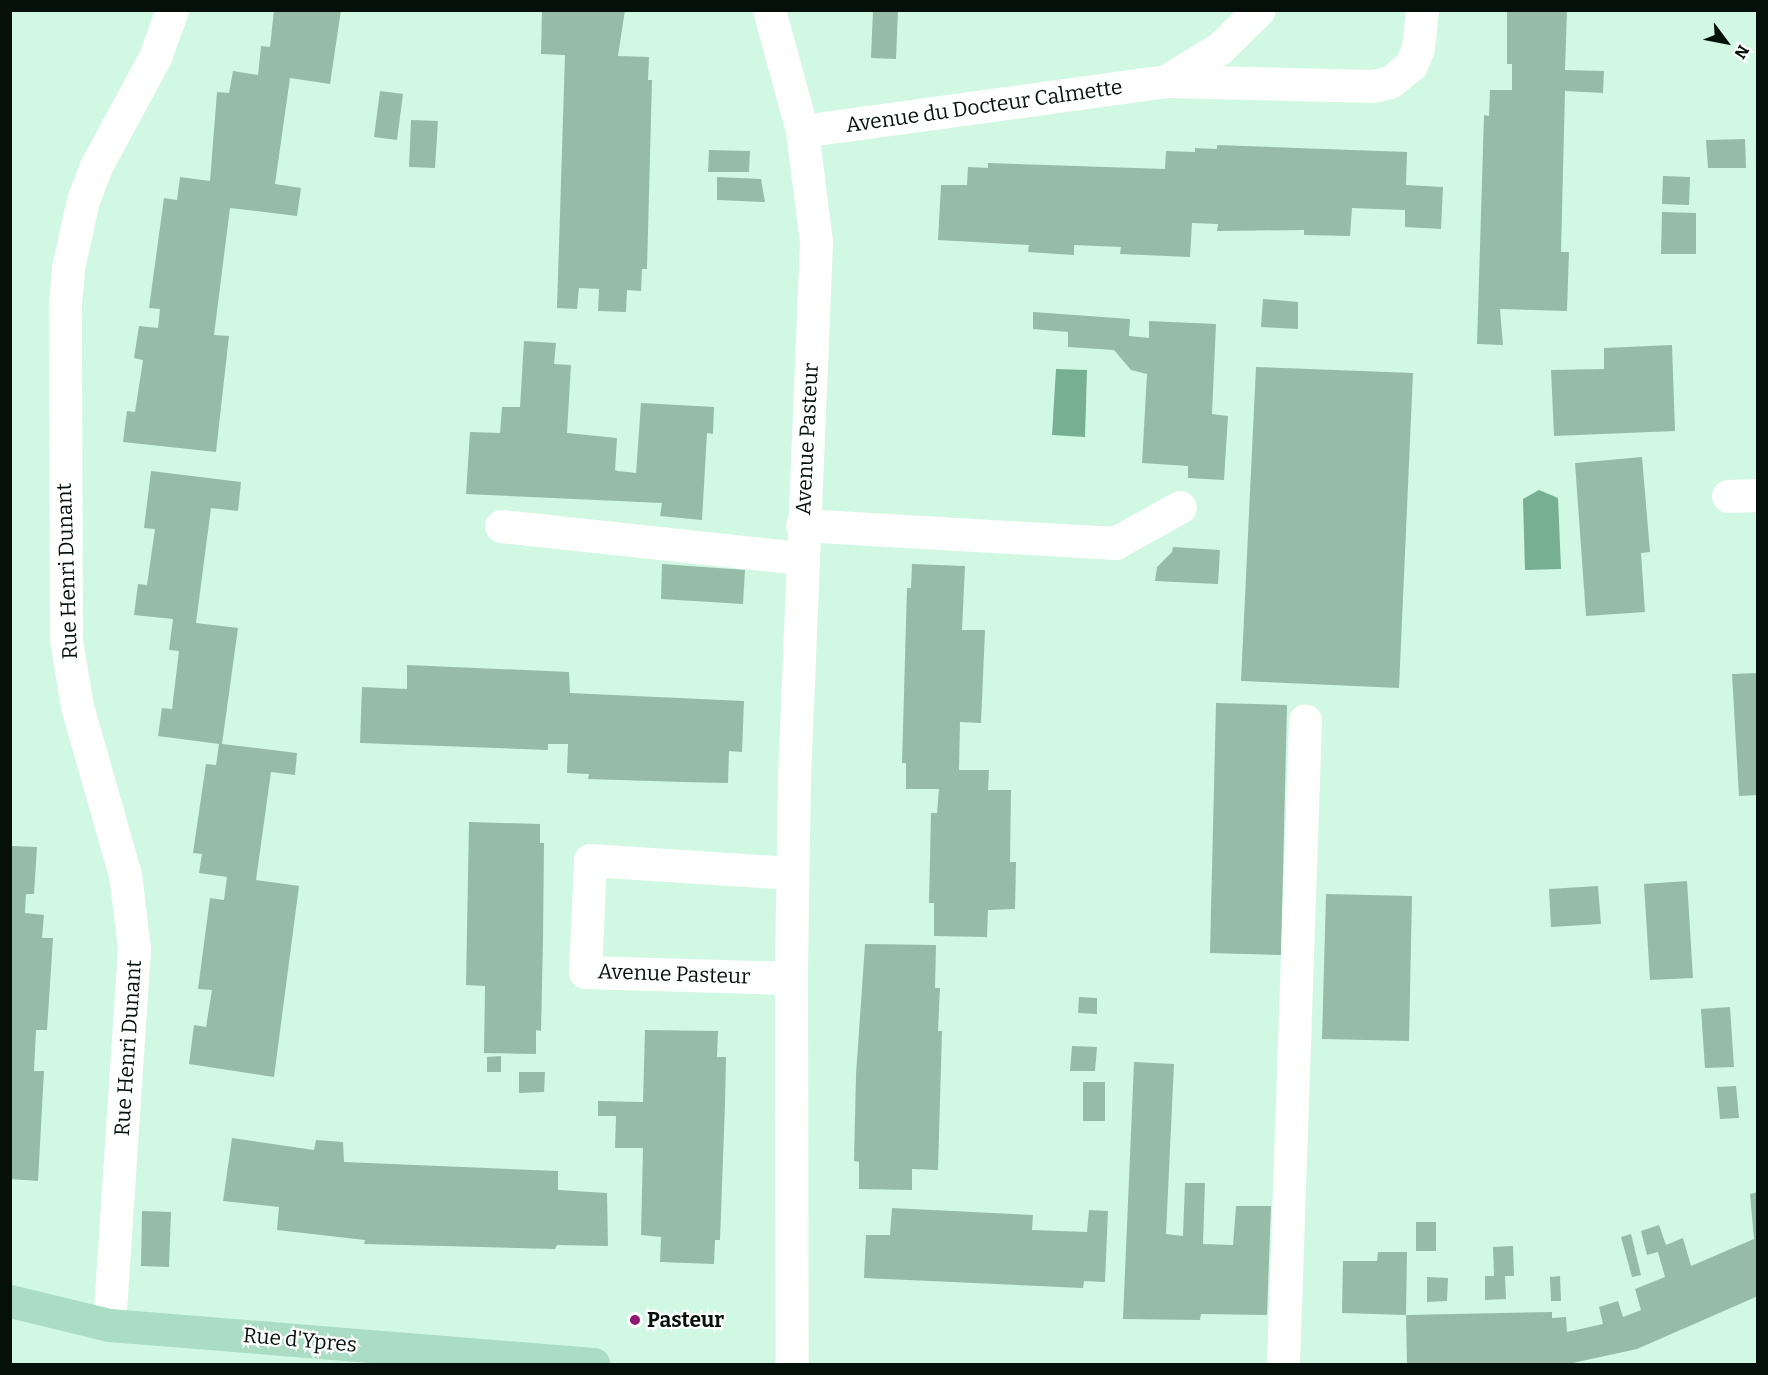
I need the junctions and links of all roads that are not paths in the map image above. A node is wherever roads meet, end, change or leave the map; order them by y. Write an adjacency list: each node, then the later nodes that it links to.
1 (172, 10): 15 (street, Rue Henri Dunant)
2 (769, 10): 6 (street, Avenue Pasteur)
3 (1259, 10): 5 (street, Avenue du Docteur Calmette)
4 (1422, 10): 5 (street, Avenue du Docteur Calmette)
5 (1166, 81): 6 (street, Avenue du Docteur Calmette)
6 (802, 131): 8 (street, Avenue Pasteur)
7 (1180, 507): 8 (street)
8 (802, 525): 10 (street, Avenue Pasteur)
9 (501, 526): 10 (street)
10 (801, 558): 12 (street, Avenue Pasteur)
11 (1305, 720): 18 (street)
12 (793, 873): 13 (street, Avenue Pasteur); 13 (street, Avenue Pasteur)
13 (791, 978): 17 (street, Avenue Pasteur)
14 (10, 1301): 15 (main road, Rue d'Ypres)
15 (109, 1324): 16 (main road, Rue d'Ypres)
16 (593, 1365)
17 (792, 1365)
18 (1283, 1365)

